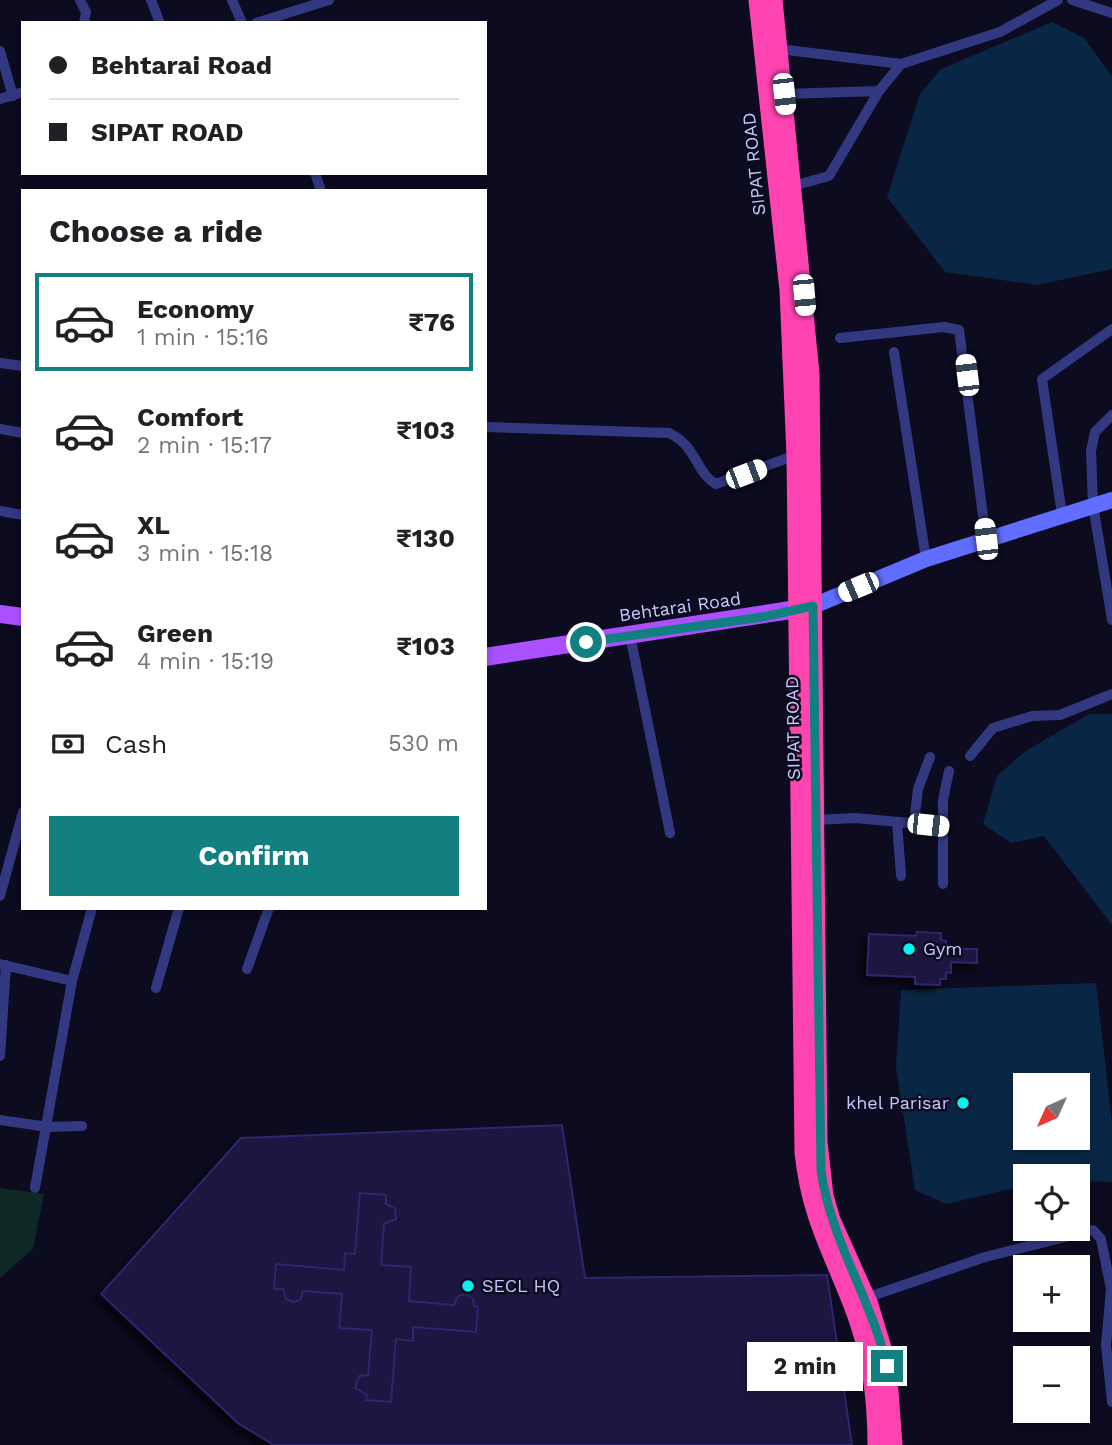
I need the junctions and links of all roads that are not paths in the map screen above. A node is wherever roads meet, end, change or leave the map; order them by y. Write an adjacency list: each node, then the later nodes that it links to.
1 (80, 0): 10 (street)
2 (151, 0): 11 (street)
3 (232, 0): 12 (street)
4 (329, 0): 13 (street)
5 (758, 0): 31 (highway, SIPAT ROAD)
6 (773, 0): 14 (highway, SIPAT ROAD)
7 (1058, 0): 16 (street)
8 (1072, 0): 9 (street)
9 (1112, 13)
10 (84, 21)
11 (159, 21)
12 (241, 21)
13 (275, 21)
14 (779, 48): 16 (street); 19 (highway, SIPAT ROAD)
15 (0, 51): 18 (street)
16 (901, 64): 17 (street)
17 (879, 92): 19 (street); 21 (street)
18 (18, 94): 20 (street)
19 (784, 94): 21 (highway, SIPAT ROAD)
20 (0, 99)
21 (793, 186): 39 (highway, SIPAT ROAD)
22 (1112, 329): 35 (street)
23 (840, 338): 37 (street)
24 (894, 352): 38 (street)
25 (0, 363): 26 (street)
26 (21, 366)
27 (1112, 415): 33 (street)
28 (487, 427): 31 (street)
29 (0, 429): 30 (street)
30 (21, 433)
31 (796, 455): 39 (highway, SIPAT ROAD)
32 (1112, 500): 33 (street)
33 (1094, 505): 35 (street); 42 (street)
34 (0, 511): 36 (street)
35 (1062, 514): 37 (street)
36 (21, 515)
37 (986, 539): 38 (street)
38 (926, 559): 39 (street)
39 (806, 608): 43 (main road, Behtarai Road); 50 (highway, SIPAT ROAD); 73 (highway, SIPAT ROAD)
40 (0, 614): 41 (main road)
41 (21, 617)
42 (1112, 617)
43 (630, 635): 44 (main road, Behtarai Road); 54 (street)
44 (487, 657)
45 (1112, 694): 46 (street)
46 (970, 756)
47 (930, 757): 52 (street)
48 (949, 771): 53 (street)
49 (21, 819): 57 (street)
50 (815, 820): 51 (street); 71 (highway, SIPAT ROAD)
51 (897, 822): 52 (street); 55 (street)
52 (914, 823): 53 (street)
53 (942, 826): 56 (street)
54 (670, 833)
55 (901, 876)
56 (943, 884)
57 (0, 896)
58 (91, 910): 63 (street)
59 (177, 910): 64 (street)
60 (268, 910): 62 (street)
61 (3, 964): 63 (street); 65 (street)
62 (247, 969)
63 (72, 981): 67 (street)
64 (156, 988)
65 (0, 1056)
66 (0, 1120): 67 (street)
67 (48, 1126): 68 (street); 69 (street)
68 (82, 1126)
69 (35, 1188)
70 (1111, 1289): 71 (street); 72 (street)
71 (866, 1298): 74 (highway, SIPAT ROAD)
72 (1112, 1402)
73 (877, 1445)
74 (893, 1445)

